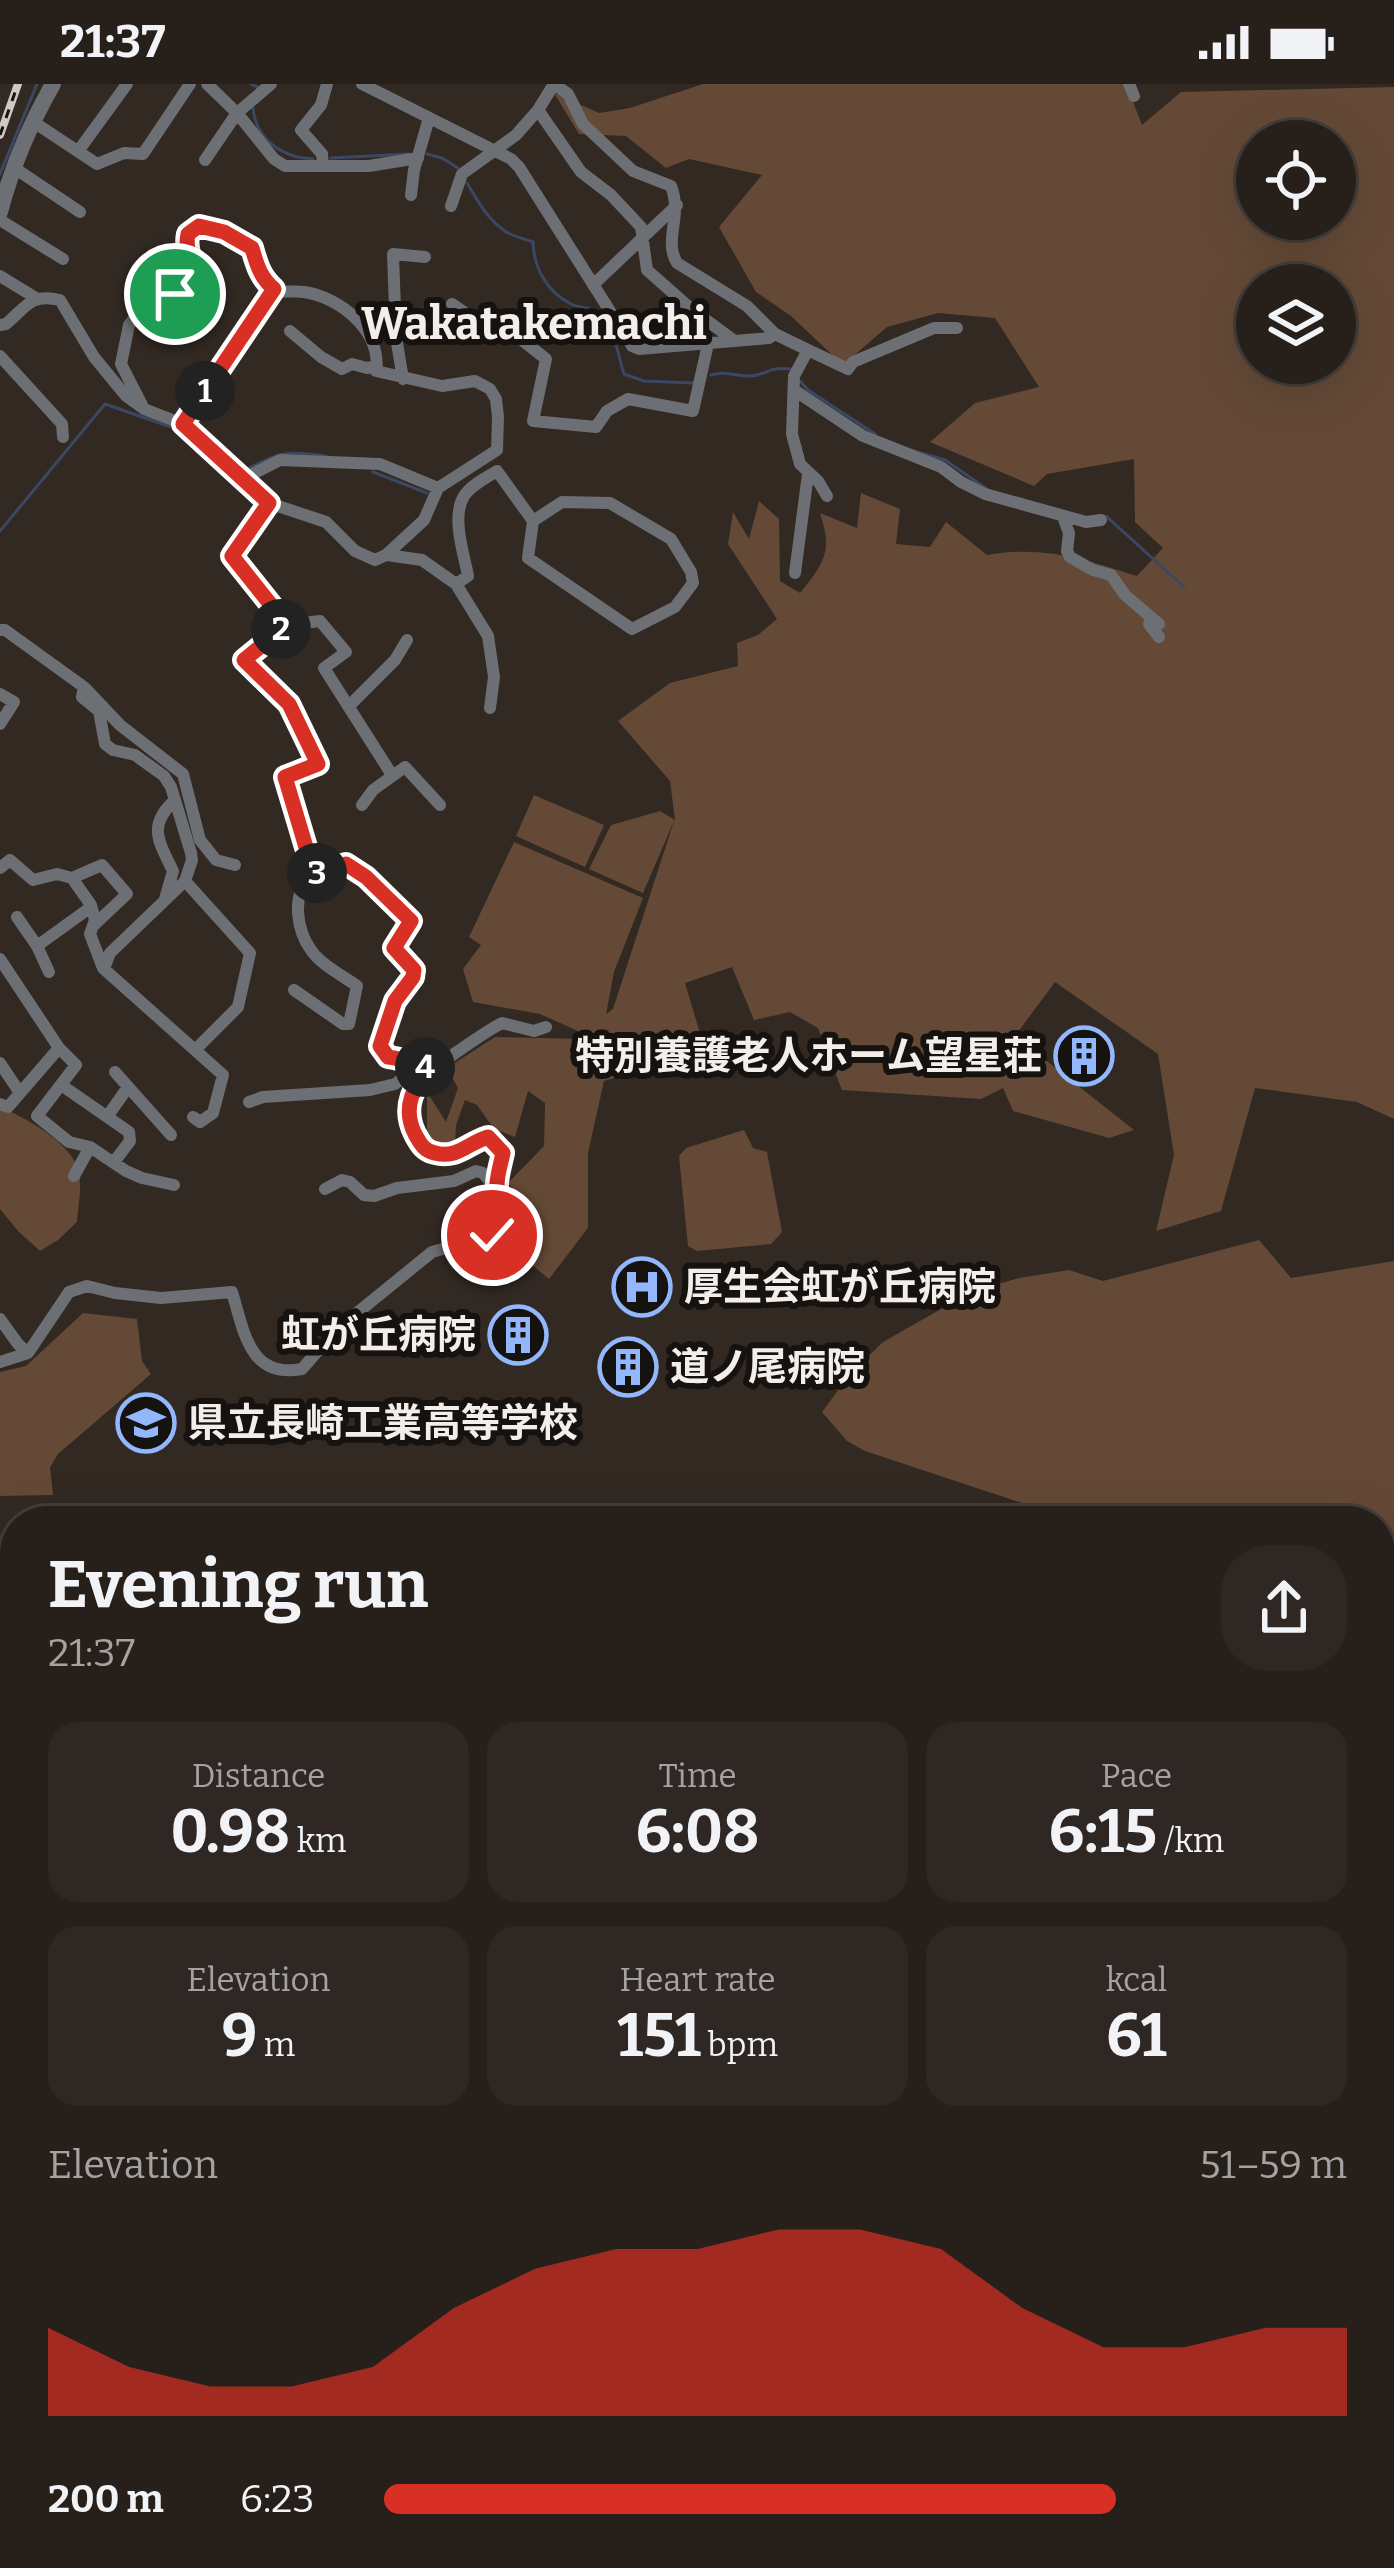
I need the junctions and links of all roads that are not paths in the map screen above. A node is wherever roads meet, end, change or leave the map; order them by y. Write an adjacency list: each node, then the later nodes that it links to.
1 (52, 84): 11 (street)
2 (127, 84): 12 (street)
3 (190, 84): 12 (street)
4 (207, 84): 9 (street)
5 (271, 84): 9 (street)
6 (327, 84): 17 (street)
7 (362, 84): 10 (street)
8 (538, 110): 13 (street); 20 (street); 23 (street)
9 (238, 113): 15 (street); 17 (street)
10 (429, 118): 13 (street); 14 (street)
11 (32, 121): 12 (street); 16 (street)
12 (79, 150)
13 (492, 150): 19 (street); 27 (street)
14 (418, 158): 17 (street); 18 (street)
15 (205, 160)
16 (13, 166): 21 (street); 22 (street)
17 (322, 166)
18 (411, 195)
19 (451, 206)
20 (677, 206): 23 (street); 34 (street)
21 (80, 212)
22 (0, 216): 25 (street)
23 (644, 237): 27 (street); 35 (street)
24 (425, 257): 40 (street)
25 (63, 259)
26 (0, 276): 29 (street)
27 (593, 285): 36 (street)
28 (274, 289): 39 (street); 42 (street); 43 (street)
29 (36, 298): 31 (street); 42 (street)
30 (452, 304): 36 (street)
31 (0, 325)
32 (957, 328): 37 (street)
33 (290, 331): 39 (street)
34 (775, 334): 35 (street); 37 (street)
35 (732, 339): 36 (street)
36 (708, 344)
37 (808, 350): 41 (street)
38 (0, 356): 44 (street)
39 (377, 366): 40 (street)
40 (403, 379): 47 (street)
41 (794, 390): 45 (street); 50 (street)
42 (144, 409): 43 (street)
43 (183, 424): 46 (street)
44 (63, 437)
45 (808, 474): 48 (street); 54 (street)
46 (243, 479): 47 (street); 49 (street)
47 (438, 488): 53 (street)
48 (826, 496)
49 (269, 503): 53 (street); 56 (street)
50 (1064, 517): 51 (street); 58 (street)
51 (1101, 520)
52 (532, 521): 52 (street); 55 (street)
53 (386, 555): 55 (street)
54 (795, 573)
55 (456, 584): 63 (street)
56 (287, 625): 62 (street); 71 (street)
57 (0, 630): 60 (street)
58 (1159, 637)
59 (406, 640): 62 (street)
60 (84, 687): 66 (street); 69 (street)
61 (0, 694): 64 (street)
62 (349, 706): 65 (street)
63 (490, 708)
64 (0, 724)
65 (392, 775): 67 (street); 68 (street)
66 (174, 802): 73 (street); 74 (street)
67 (362, 805)
68 (440, 805)
69 (235, 865)
70 (0, 868): 72 (street)
71 (314, 874): 82 (street); 87 (street)
72 (73, 878): 75 (street); 77 (street)
73 (185, 881): 74 (street); 85 (street)
74 (164, 900): 80 (street)
75 (91, 907): 77 (street); 78 (street)
76 (16, 917): 78 (street)
77 (93, 926): 80 (street)
78 (38, 946): 81 (street)
79 (0, 959): 84 (street)
80 (104, 969): 85 (street)
81 (49, 972)
82 (294, 990)
83 (546, 1027): 88 (street)
84 (59, 1048): 92 (street); 98 (street)
85 (195, 1050): 96 (street)
86 (0, 1063): 92 (street)
87 (418, 1067): 88 (street); 93 (street)
88 (436, 1067): 103 (street)
89 (115, 1072): 90 (street)
90 (128, 1087): 95 (street); 97 (street)
91 (68, 1089): 95 (street)
92 (20, 1093): 94 (street)
93 (249, 1102)
94 (0, 1104)
95 (107, 1117): 99 (street)
96 (193, 1117)
97 (171, 1135)
98 (90, 1147): 99 (street); 100 (street)
99 (114, 1162): 101 (street)
100 (74, 1176)
101 (174, 1185)
102 (325, 1189): 103 (street)
103 (496, 1189): 105 (street)
104 (0, 1319): 105 (street)
105 (28, 1353): 106 (street)
106 (0, 1362)

